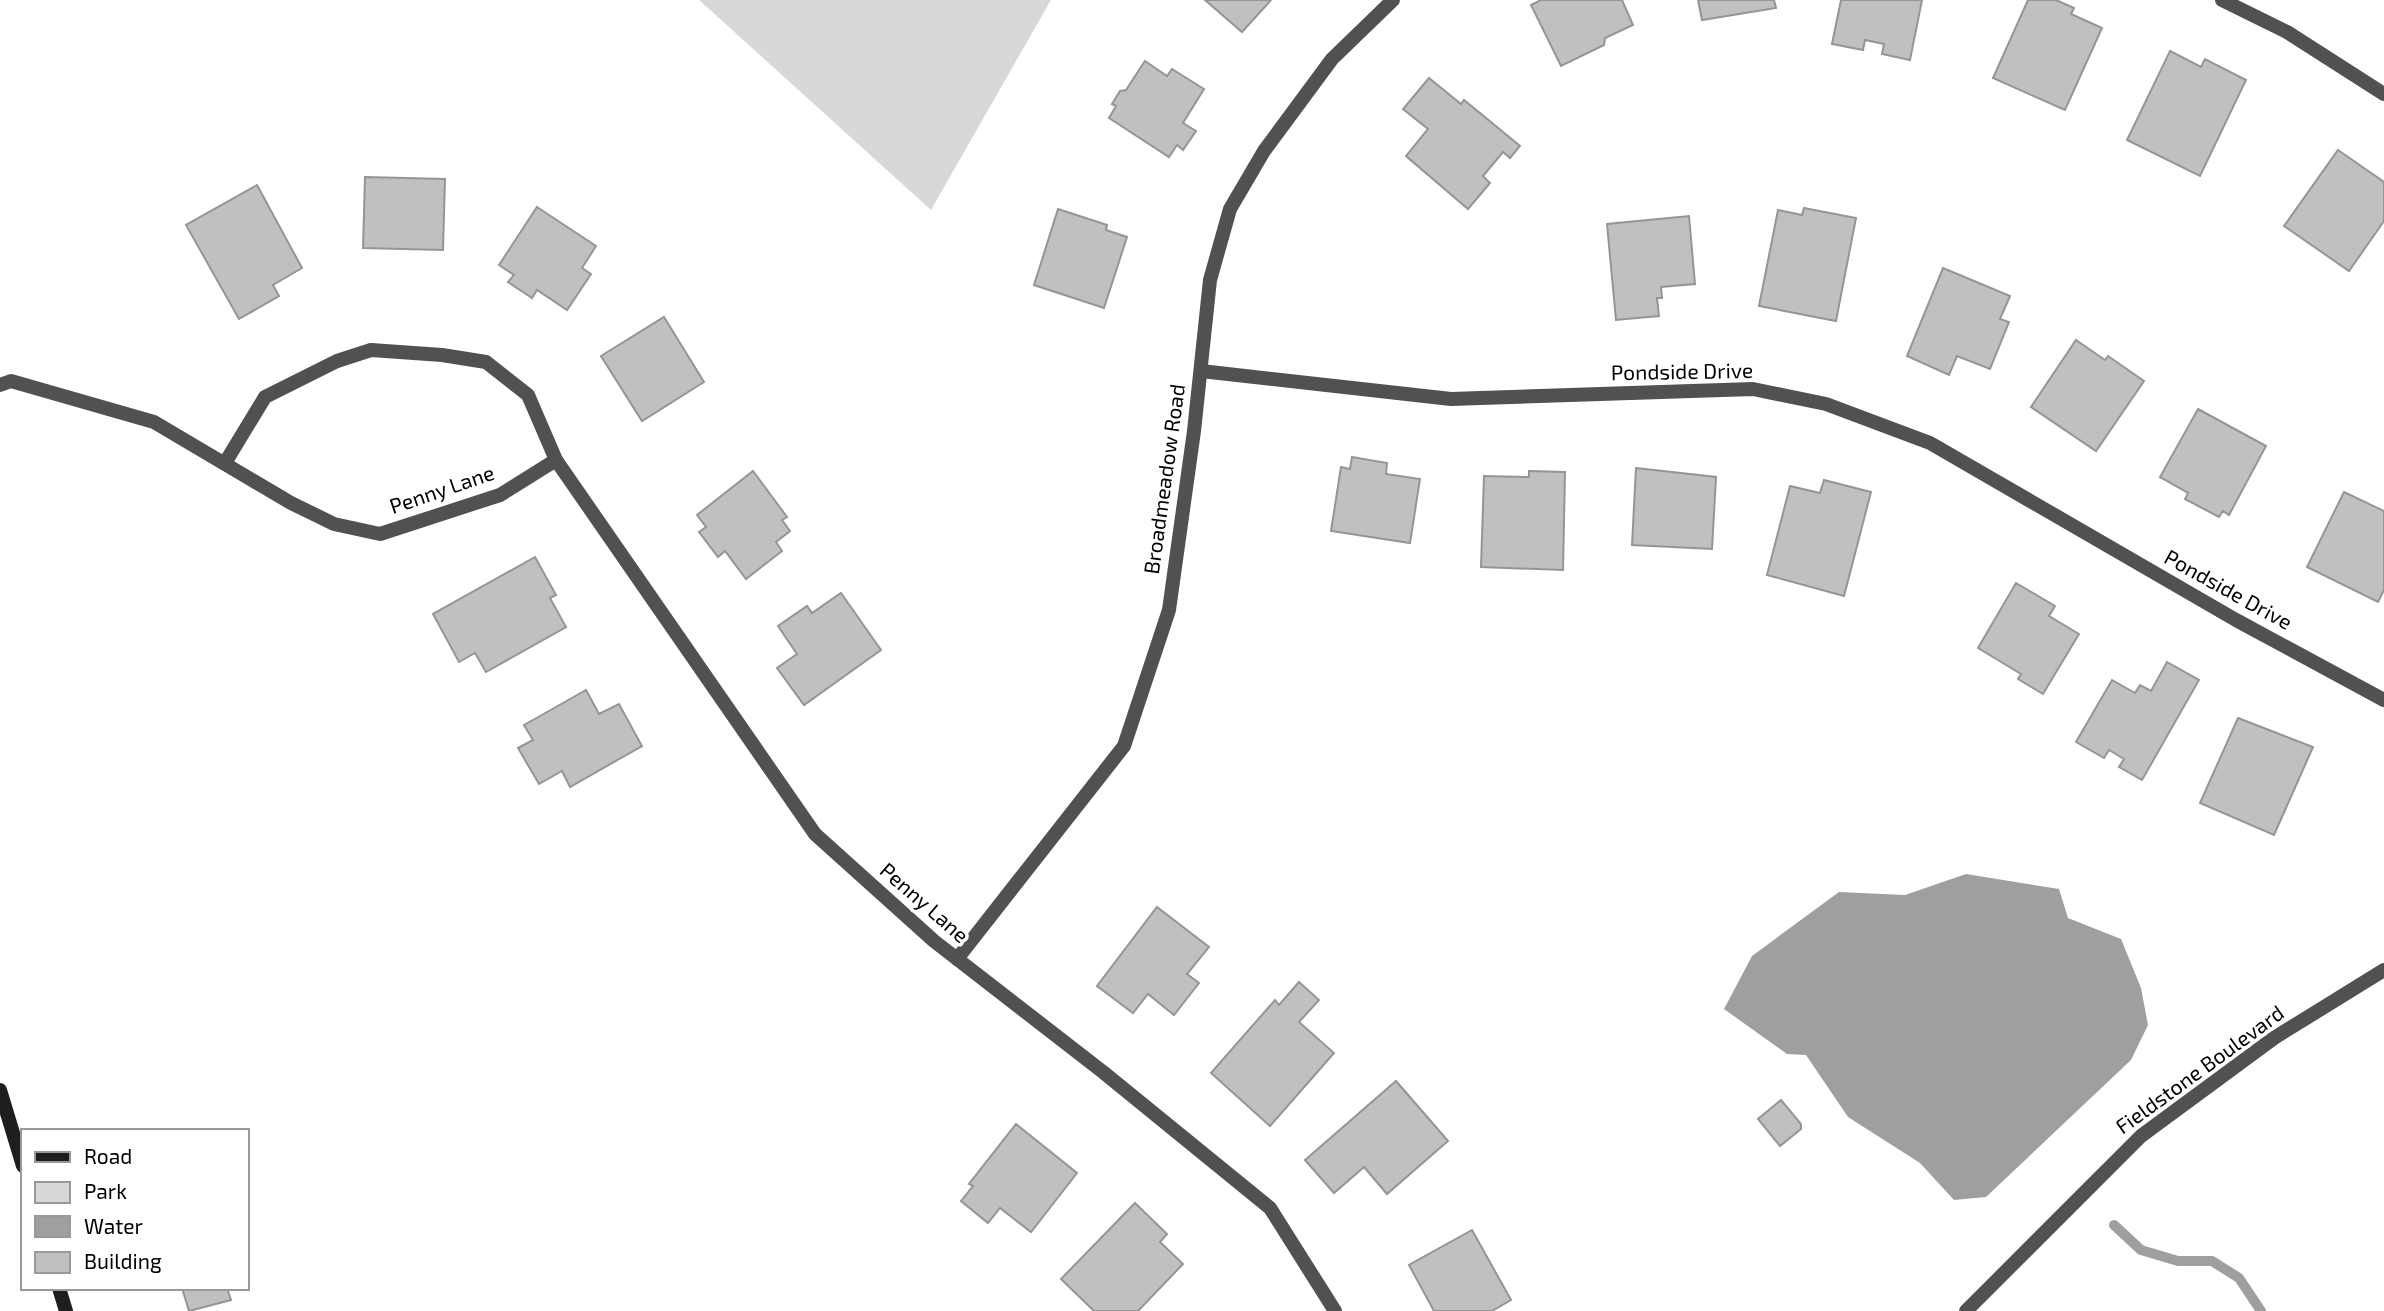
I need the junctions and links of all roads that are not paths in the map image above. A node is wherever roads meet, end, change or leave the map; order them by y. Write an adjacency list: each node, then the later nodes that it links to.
1 (1393, 0): 4 (street, Broadmeadow Road)
2 (2222, 0): 3 (street)
3 (2384, 94)
4 (1201, 371): 8 (street, Pondside Drive); 9 (street, Broadmeadow Road)
5 (0, 385): 7 (street, Penny Lane)
6 (556, 460): 7 (street, Penny Lane); 7 (street, Penny Lane); 9 (street, Penny Lane)
7 (225, 464)
8 (2384, 700)
9 (957, 959): 15 (street, Penny Lane)
10 (2384, 970): 16 (street, Fieldstone Boulevard)
11 (0, 1090): 12 (street)
12 (21, 1159)
13 (60, 1290): 14 (street)
14 (66, 1311)
15 (1335, 1311)
16 (1966, 1311)

